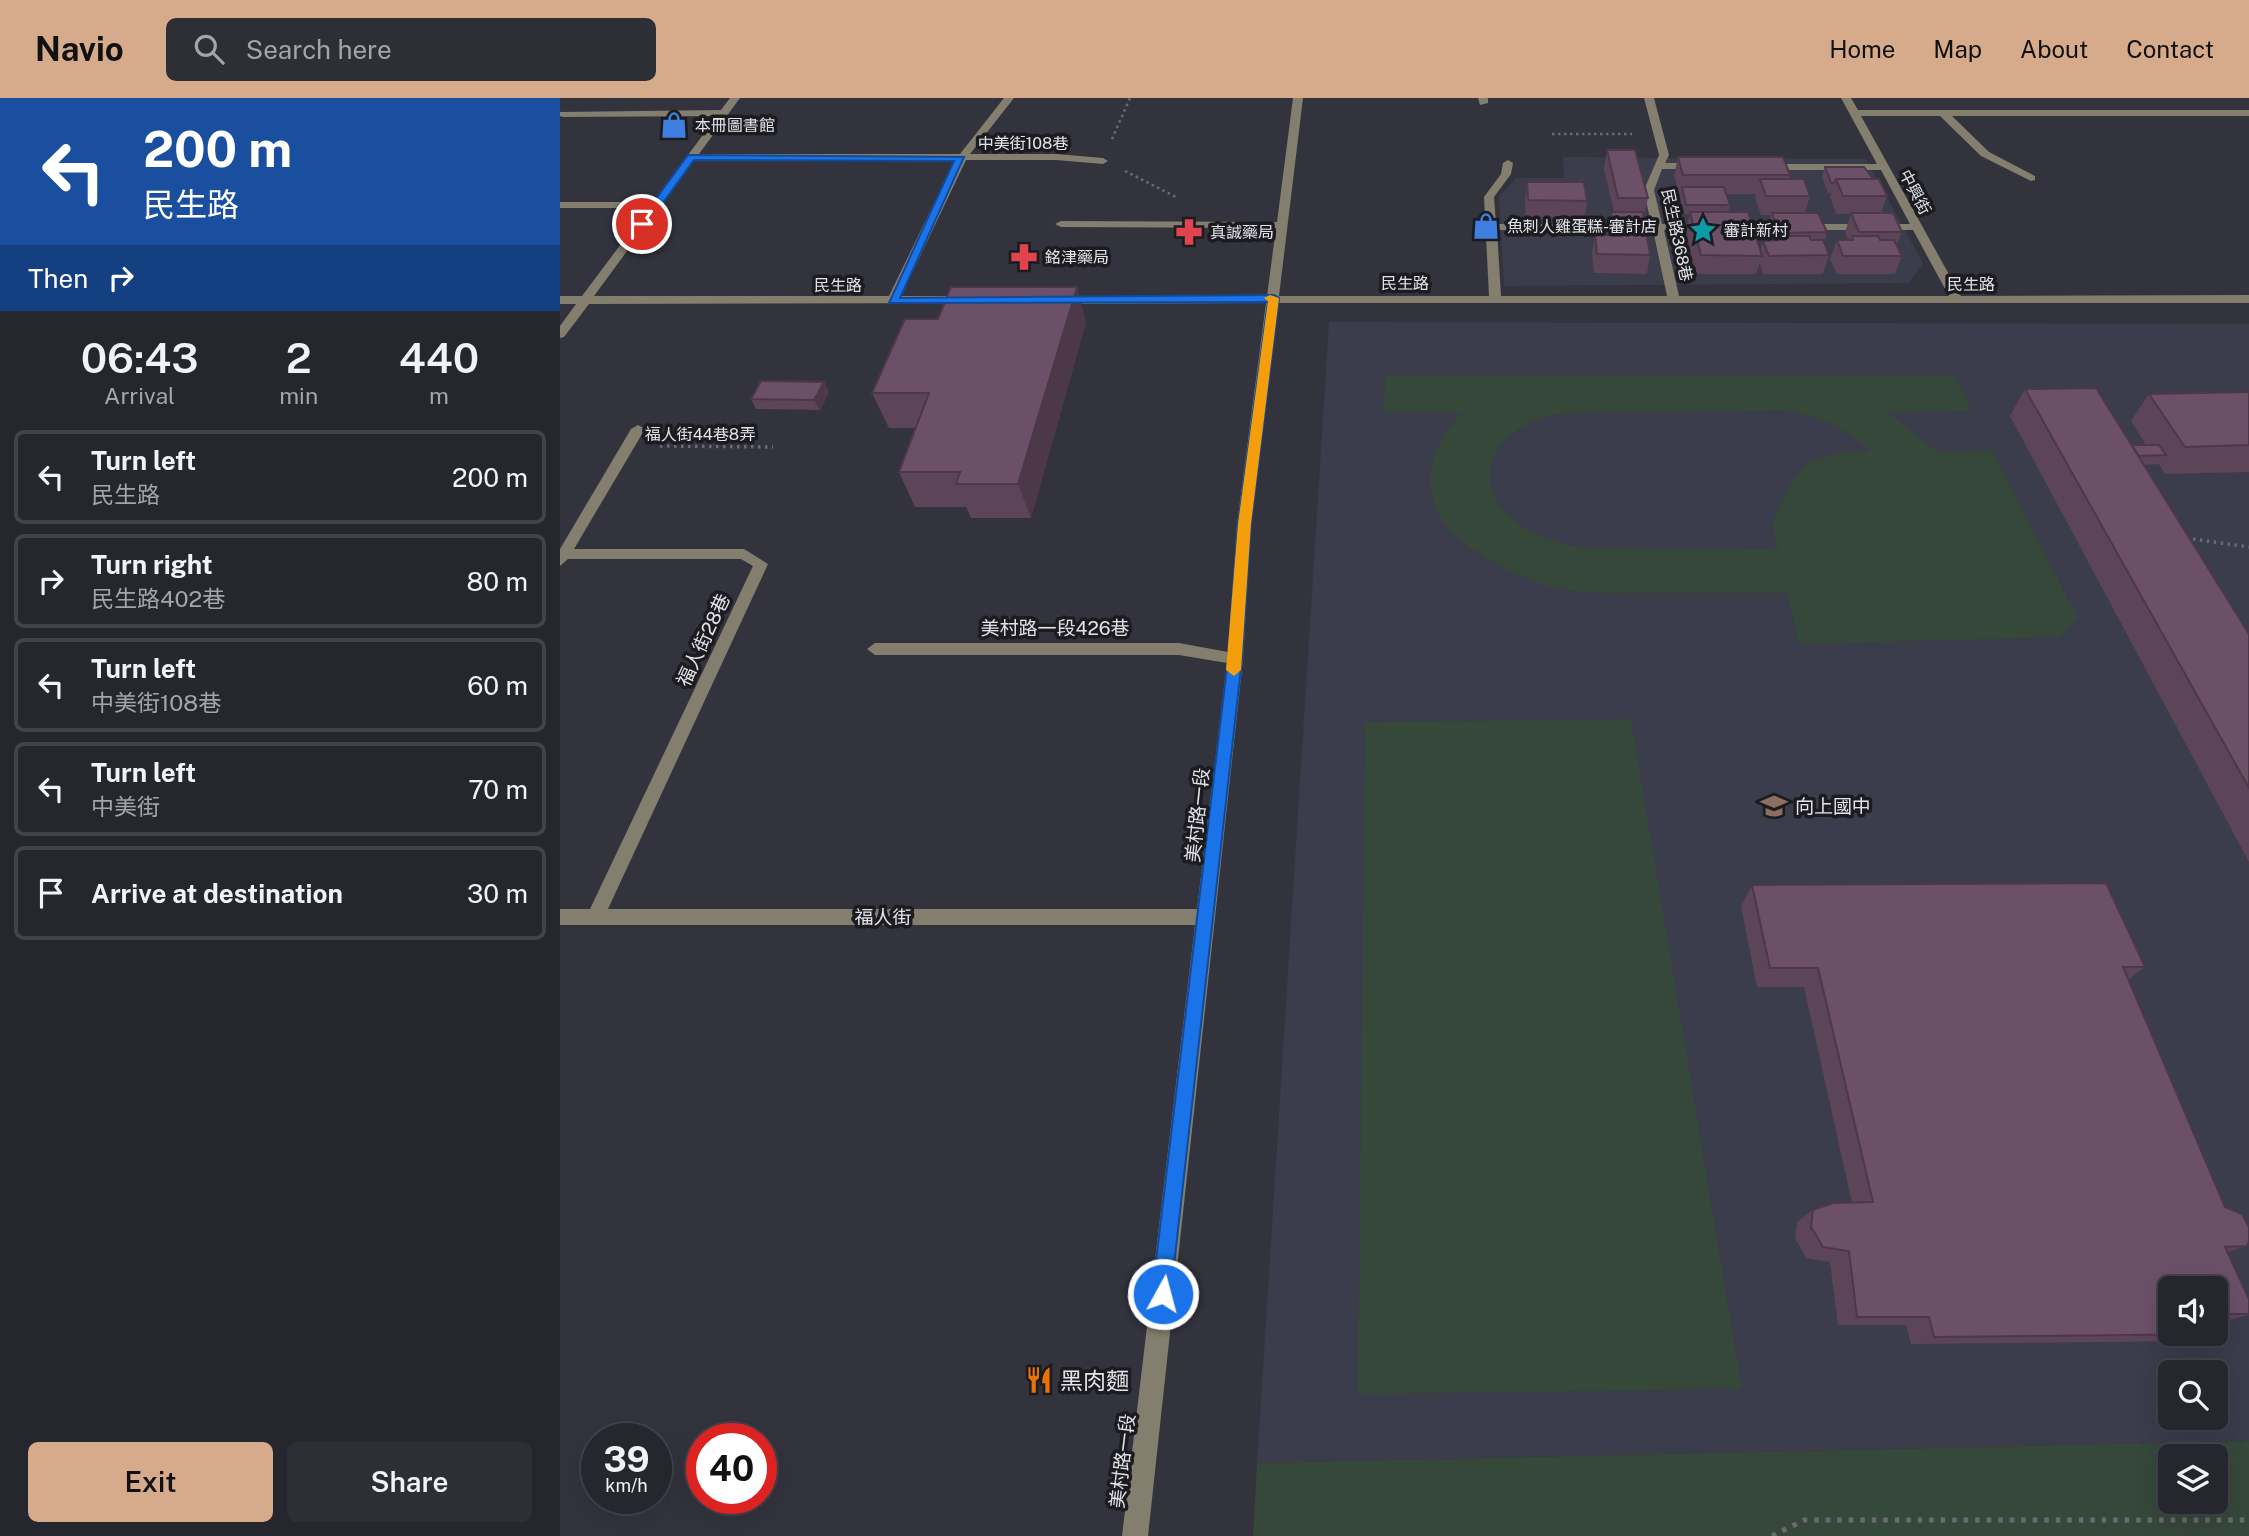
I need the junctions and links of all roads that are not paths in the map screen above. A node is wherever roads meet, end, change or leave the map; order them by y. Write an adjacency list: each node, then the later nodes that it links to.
1 (735, 98): 7 (street)
2 (1009, 98): 12 (street)
3 (1298, 98): 23 (street, 美村路一段)
4 (1649, 98): 15 (street, 民生路368巷)
5 (1846, 98): 8 (street, 中興街)
6 (1942, 112): 8 (street); 9 (street); 19 (street)
7 (724, 113): 10 (street); 11 (street)
8 (1854, 113): 18 (street, 中興街)
9 (2249, 113)
10 (563, 114)
11 (691, 158): 12 (street, 中美街108巷); 21 (street)
12 (961, 159): 13 (street, 中美街108巷); 36 (street)
13 (1103, 161)
14 (1508, 163): 24 (street)
15 (1659, 166): 16 (street); 25 (street, 民生路368巷)
16 (1712, 166)
17 (1751, 167): 18 (street)
18 (1884, 167): 26 (street, 中興街)
19 (2031, 178)
20 (560, 205): 21 (street)
21 (656, 205): 33 (street)
22 (1061, 224): 23 (street)
23 (1283, 225): 27 (street, 美村路一段)
24 (1491, 227): 25 (street); 28 (street)
25 (1658, 227): 26 (street); 29 (street, 民生路368巷)
26 (1916, 227): 30 (street, 中興街)
27 (1274, 298): 28 (street, 民生路); 35 (street, 民生路); 41 (street, 美村路一段)
28 (1495, 299): 29 (street, 民生路)
29 (1674, 299): 30 (street, 民生路)
30 (1956, 299): 31 (street, 民生路)
31 (2249, 299)
32 (560, 300): 33 (street, 民生路)
33 (585, 300): 36 (street, 民生路); 37 (street)
34 (988, 300): 36 (street, 民生路)
35 (1042, 300)
36 (893, 301)
37 (560, 334)
38 (638, 429): 39 (street)
39 (561, 556): 43 (street, 福人街28巷)
40 (874, 649): 41 (street, 美村路一段426巷)
41 (1235, 659): 44 (street, 美村路一段)
42 (560, 917): 43 (street, 福人街)
43 (595, 917): 44 (street, 福人街)
44 (1206, 917): 45 (street, 美村路一段)
45 (1135, 1536)

